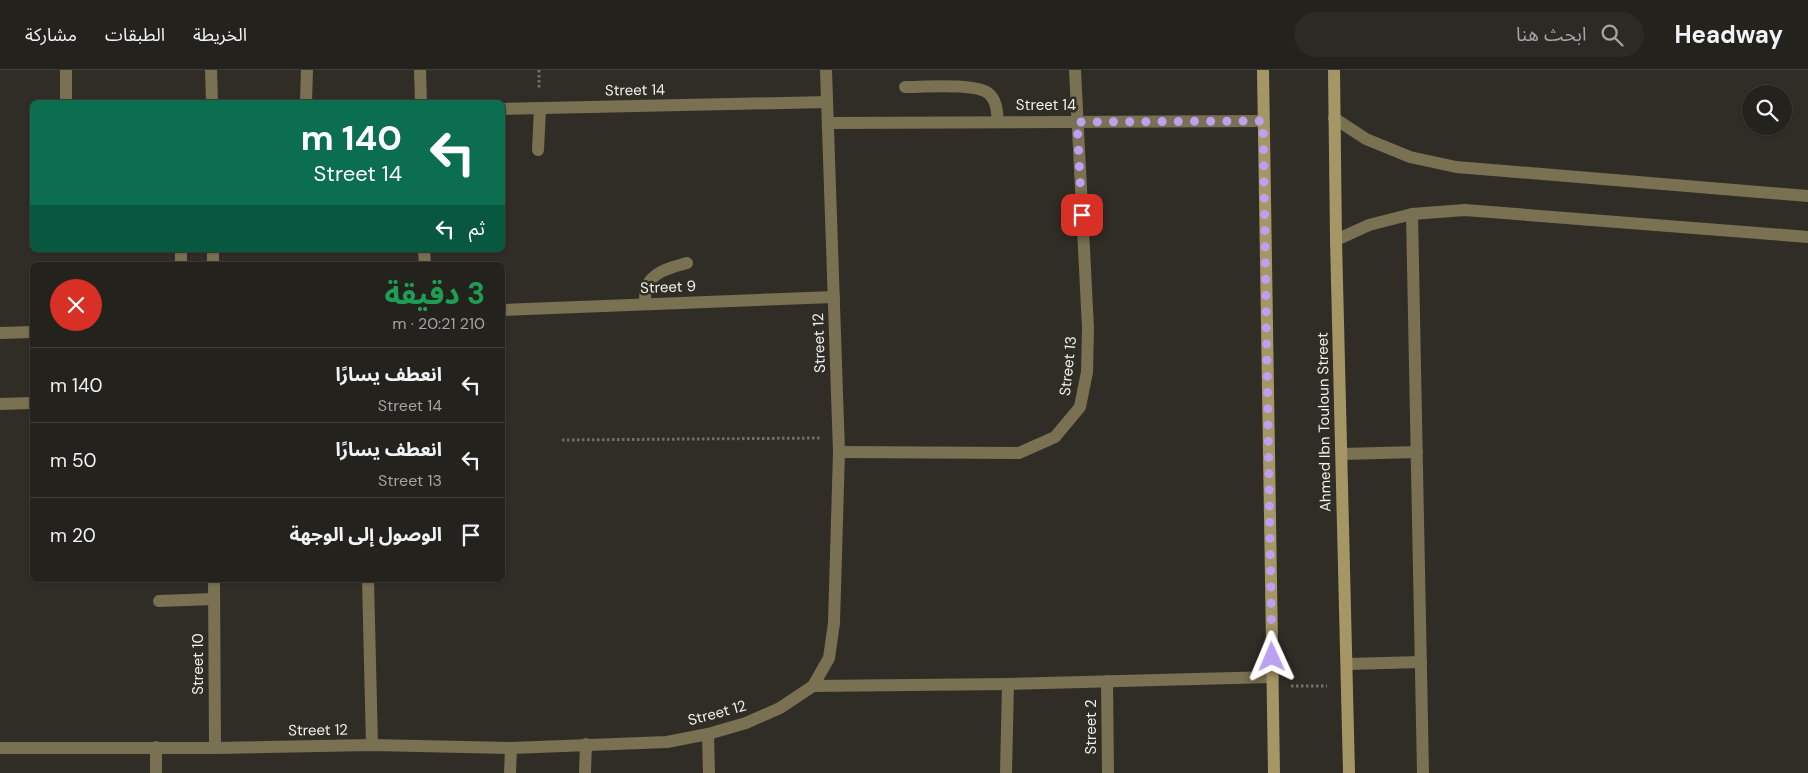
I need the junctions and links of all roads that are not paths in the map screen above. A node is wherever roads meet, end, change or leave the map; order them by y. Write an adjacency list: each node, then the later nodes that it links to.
1 (66, 70): 10 (street)
2 (211, 70): 11 (street)
3 (306, 70): 12 (street)
4 (420, 70): 13 (street)
5 (826, 70): 14 (street, Street 12)
6 (1075, 70): 20 (street, Street 13)
7 (1263, 70): 18 (street)
8 (1334, 70): 17 (street, Ahmed Ibn Touloun Street)
9 (905, 86): 19 (street)
10 (66, 100)
11 (212, 100)
12 (306, 100)
13 (421, 100)
14 (827, 102): 15 (street, Street 14); 21 (street, Street 12)
15 (540, 108): 16 (street, Street 14); 22 (street)
16 (505, 109)
17 (1334, 118): 23 (street); 26 (street, Ahmed Ibn Touloun Street)
18 (1263, 121): 20 (street, Street 14); 45 (street)
19 (998, 122): 20 (street, Street 14); 21 (street, Street 14)
20 (1077, 122): 35 (street, Street 13)
21 (828, 123): 28 (street, Street 12)
22 (538, 150)
23 (1808, 196)
24 (1412, 214): 25 (street); 26 (street); 36 (street)
25 (1808, 237)
26 (1336, 240): 37 (street, Ahmed Ibn Touloun Street)
27 (688, 263): 29 (street)
28 (834, 297): 29 (street, Street 9); 35 (street, Street 12)
29 (645, 304): 30 (street, Street 9)
30 (505, 310)
31 (0, 332): 32 (street)
32 (30, 332)
33 (30, 403): 34 (street)
34 (0, 404)
35 (839, 452): 47 (street, Street 12)
36 (1417, 452): 37 (street); 42 (street)
37 (1342, 454): 43 (street, Ahmed Ibn Touloun Street)
38 (214, 582): 40 (street, Street 10)
39 (368, 582): 50 (street)
40 (214, 599): 41 (street); 53 (street, Street 10)
41 (159, 601)
42 (1421, 662): 43 (street); 63 (street)
43 (1347, 664): 62 (street, Ahmed Ibn Touloun Street)
44 (1107, 681): 45 (street); 46 (street); 60 (street, Street 2)
45 (1273, 682): 61 (street)
46 (1008, 684): 47 (street); 59 (street)
47 (813, 686): 48 (street, Street 12)
48 (708, 734): 49 (street, Street 12); 58 (street)
49 (586, 744): 54 (street, Street 12); 57 (street)
50 (372, 745): 53 (street, Street 12); 54 (street, Street 12)
51 (156, 747): 52 (street, Street 12); 53 (street, Street 12); 55 (street)
52 (0, 748)
53 (215, 748)
54 (511, 748): 56 (street)
55 (156, 773)
56 (510, 773)
57 (586, 773)
58 (709, 773)
59 (1006, 773)
60 (1108, 773)
61 (1274, 773)
62 (1349, 773)
63 (1424, 773)

